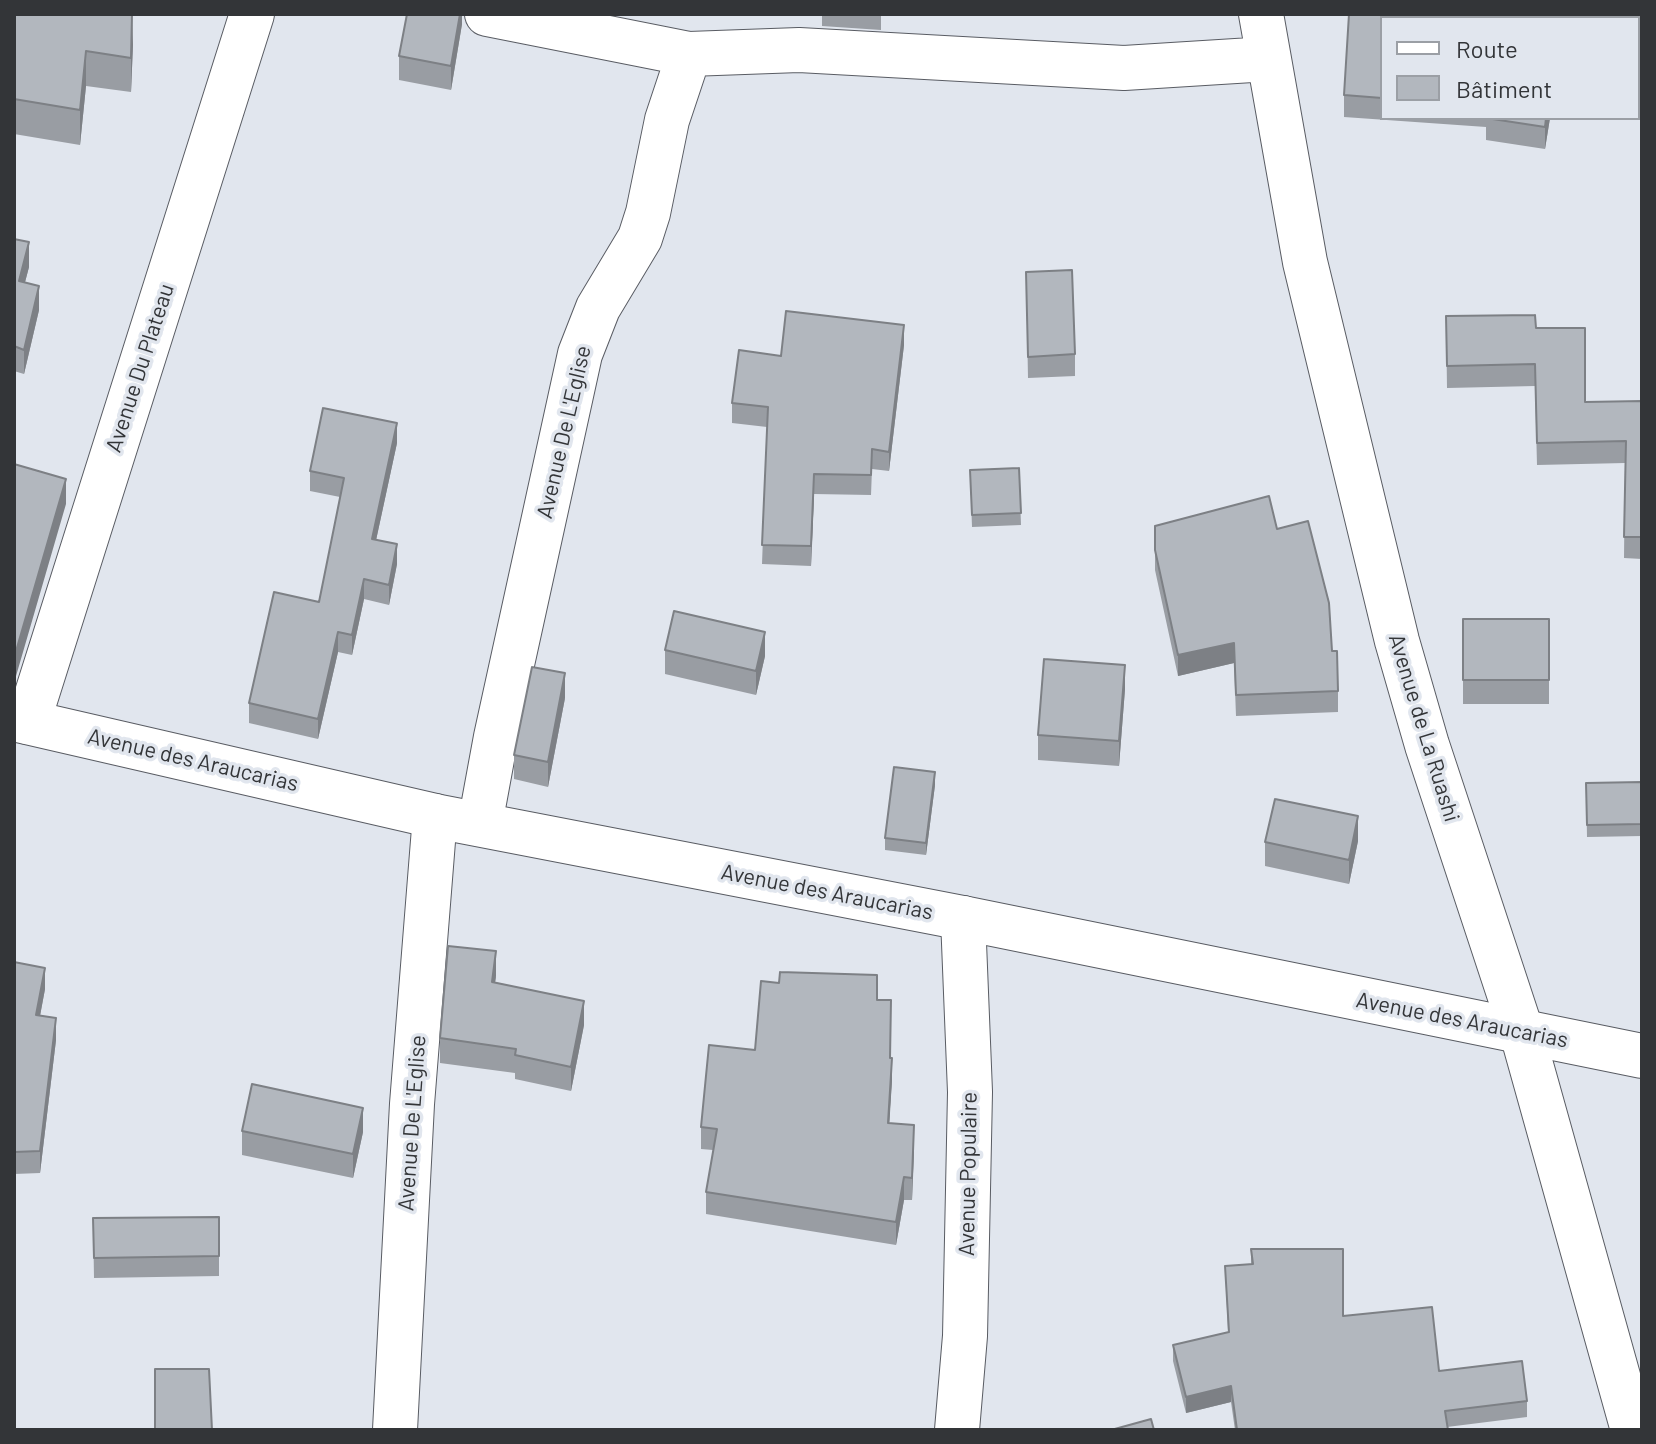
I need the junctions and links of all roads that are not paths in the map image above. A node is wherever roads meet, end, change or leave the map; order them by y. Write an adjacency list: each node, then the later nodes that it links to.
1 (252, 14): 6 (street, Avenue Du Plateau)
2 (487, 14): 4 (street)
3 (1261, 14): 5 (street, Avenue de La Ruashi)
4 (689, 54): 5 (street); 8 (street, Avenue De L'Eglise)
5 (1268, 59): 10 (street, Avenue de La Ruashi)
6 (21, 721): 7 (street, Avenue des Araucarias)
7 (435, 816): 8 (street, Avenue des Araucarias); 12 (street, Avenue De L'Eglise)
8 (480, 824): 9 (street, Avenue des Araucarias)
9 (963, 918): 10 (street, Avenue des Araucarias); 13 (street, Avenue Populaire)
10 (1522, 1033): 11 (street, Avenue des Araucarias); 14 (street, Avenue de La Ruashi)
11 (1642, 1056)
12 (395, 1430)
13 (957, 1430)
14 (1633, 1430)

